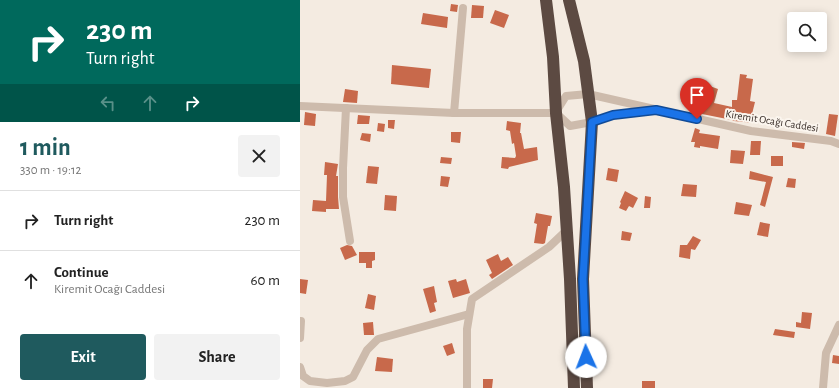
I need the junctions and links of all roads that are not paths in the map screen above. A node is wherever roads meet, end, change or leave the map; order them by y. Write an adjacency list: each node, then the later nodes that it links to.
1 (546, 0): 9 (highway)
2 (569, 0): 4 (highway)
3 (463, 8): 8 (street)
4 (588, 94): 7 (street, Kiremit Ocağı Caddesi); 9 (street, Kiremit Ocağı Caddesi); 10 (highway)
5 (300, 106): 6 (street)
6 (346, 108): 8 (street); 13 (street)
7 (656, 110): 10 (street); 11 (street, Kiremit Ocağı Caddesi)
8 (454, 113): 9 (street)
9 (556, 113): 10 (street); 12 (highway)
10 (592, 122): 22 (highway)
11 (839, 144)
12 (567, 230): 14 (street); 21 (highway)
13 (350, 241)
14 (469, 314): 19 (street); 20 (street)
15 (300, 321): 17 (street)
16 (839, 325): 23 (street)
17 (300, 338)
18 (300, 367): 19 (street)
19 (331, 385)
20 (467, 388)
21 (574, 388)
22 (587, 388)
23 (823, 388)

